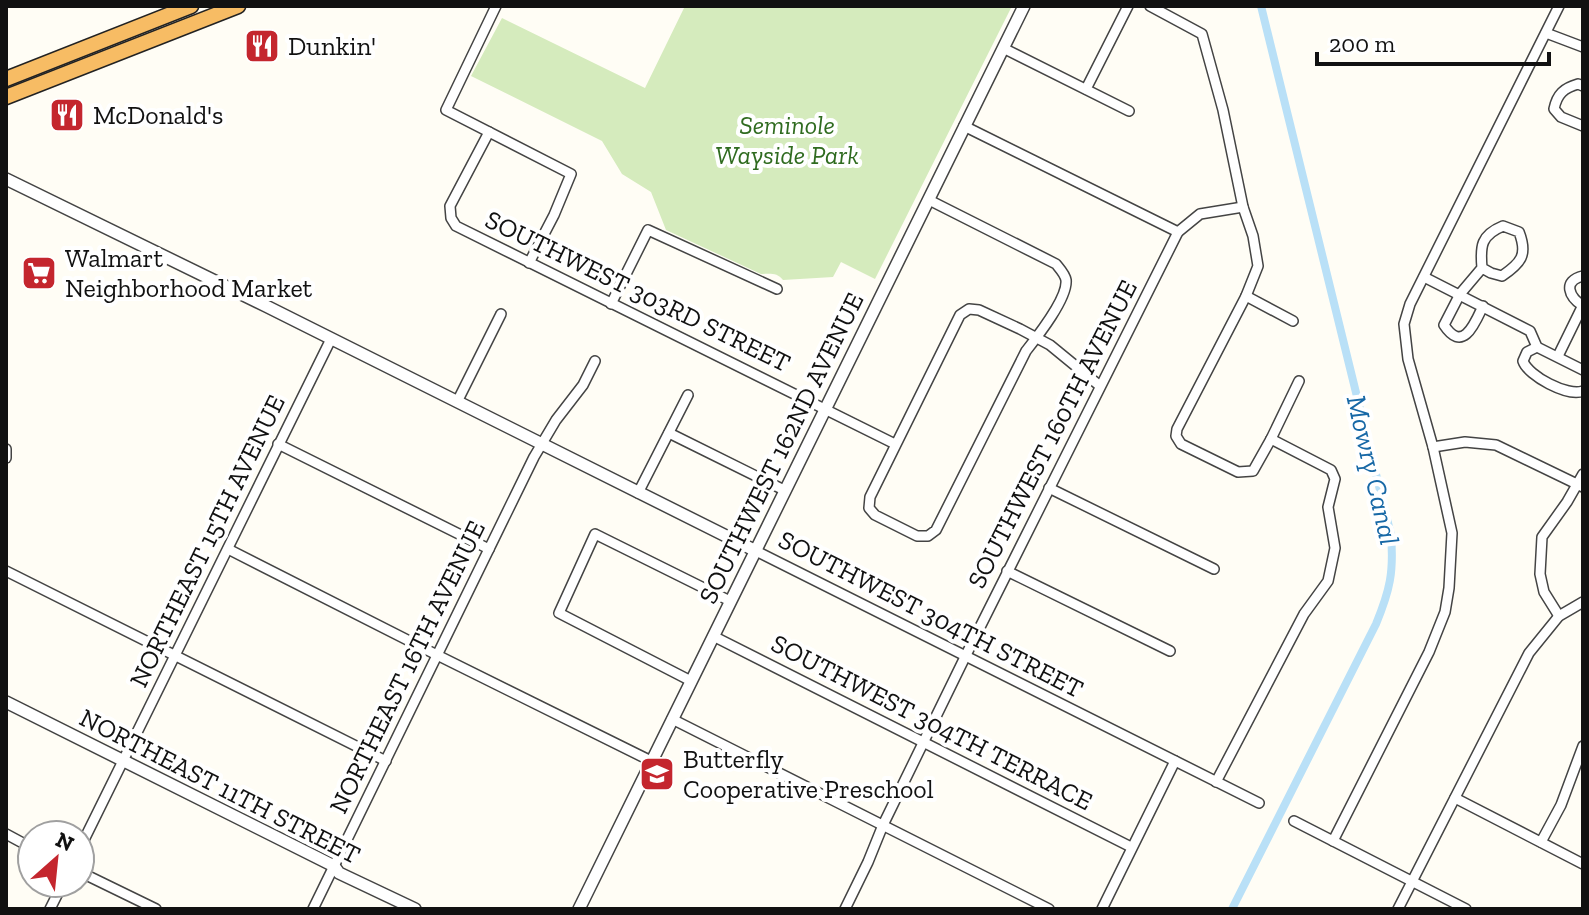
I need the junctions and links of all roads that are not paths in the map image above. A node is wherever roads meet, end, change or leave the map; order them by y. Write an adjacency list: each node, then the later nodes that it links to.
1 (191, 6): 13 (highway)
2 (207, 6): 12 (highway)
3 (237, 6): 12 (highway)
4 (496, 6): 20 (street)
5 (1024, 6): 11 (street, SOUTHWEST 162ND AVENUE)
6 (1128, 6): 15 (street)
7 (1150, 6): 23 (street)
8 (1559, 6): 9 (street)
9 (1546, 33): 10 (street); 28 (street)
10 (1583, 47)
11 (1003, 48): 15 (street); 18 (street, SOUTHWEST 162ND AVENUE)
12 (115, 54): 16 (highway)
13 (7, 79)
14 (1583, 86): 19 (street)
15 (1086, 89): 17 (street)
16 (6, 97)
17 (1129, 111)
18 (964, 126): 22 (street, SOUTHWEST 162ND AVENUE); 24 (street)
19 (1583, 126)
20 (489, 132): 25 (street, SOUTHWEST 303RD STREET); 25 (street)
21 (6, 179): 38 (street, SOUTHWEST 304TH STREET)
22 (929, 200): 37 (street); 48 (street, SOUTHWEST 162ND AVENUE)
23 (1243, 207): 24 (street); 31 (street)
24 (1178, 232): 44 (street, SOUTHWEST 160TH AVENUE)
25 (529, 263): 32 (street, SOUTHWEST 303RD STREET)
26 (1482, 268): 26 (street); 30 (street)
27 (1583, 276): 34 (street)
28 (1424, 277): 30 (street); 54 (street)
29 (777, 289): 32 (street)
30 (1460, 294): 33 (street); 33 (street)
31 (1246, 296): 36 (street); 50 (street)
32 (611, 304): 48 (street, SOUTHWEST 303RD STREET)
33 (1483, 306): 39 (street)
34 (1583, 306): 40 (street)
35 (501, 314): 47 (street)
36 (1293, 321)
37 (1036, 338): 44 (street); 53 (street); 53 (street)
38 (331, 339): 47 (street, SOUTHWEST 304TH STREET); 51 (street, NORTHEAST 15TH AVENUE)
39 (1537, 347): 40 (street); 45 (street)
40 (1558, 356): 42 (street)
41 (595, 361): 52 (street, NORTHEAST 16TH AVENUE)
42 (1583, 370)
43 (1299, 381): 50 (street)
44 (1100, 386): 59 (street, SOUTHWEST 160TH AVENUE)
45 (1583, 391)
46 (688, 395): 49 (street)
47 (457, 402): 52 (street, SOUTHWEST 304TH STREET)
48 (825, 408): 53 (street, SOUTHWEST 303RD STREET); 60 (street, SOUTHWEST 162ND AVENUE)
49 (669, 433): 60 (street); 61 (street)
50 (1271, 439): 85 (street)
51 (278, 444): 62 (street, NORTHEAST 15TH AVENUE); 63 (street)
52 (541, 444): 61 (street, SOUTHWEST 304TH STREET); 63 (street, NORTHEAST 16TH AVENUE)
53 (895, 444)
54 (1433, 447): 58 (street); 91 (street)
55 (6, 449): 56 (street)
56 (6, 458)
57 (1583, 474): 58 (street)
58 (1580, 486): 70 (street)
59 (1049, 488): 65 (street); 67 (street, SOUTHWEST 160TH AVENUE)
60 (784, 490): 64 (street, SOUTHWEST 162ND AVENUE)
61 (638, 493): 64 (street, SOUTHWEST 304TH STREET)
62 (228, 549): 73 (street); 75 (street, NORTHEAST 15TH AVENUE)
63 (489, 549): 73 (street, NORTHEAST 16TH AVENUE)
64 (754, 550): 68 (street, SOUTHWEST 162ND AVENUE); 74 (street, SOUTHWEST 304TH STREET)
65 (1214, 569)
66 (6, 571): 75 (street)
67 (1007, 571): 72 (street); 74 (street, SOUTHWEST 160TH AVENUE)
68 (730, 601): 71 (street, SOUTHWEST 162ND AVENUE); 76 (street)
69 (1583, 602): 70 (street)
70 (1559, 616): 86 (street)
71 (713, 636): 76 (street, SOUTHWEST 162ND AVENUE); 79 (street, SOUTHWEST 304TH TERRACE)
72 (1170, 651)
73 (437, 655): 82 (street, NORTHEAST 16TH AVENUE); 83 (street)
74 (966, 655): 79 (street, SOUTHWEST 160TH AVENUE); 84 (street, SOUTHWEST 304TH STREET)
75 (175, 656): 81 (street, NORTHEAST 15TH AVENUE); 82 (street)
76 (691, 681): 78 (street, SOUTHWEST 162ND AVENUE)
77 (6, 702): 81 (street, NORTHEAST 11TH STREET)
78 (672, 719): 83 (street, SOUTHWEST 162ND AVENUE); 90 (street)
79 (925, 742): 90 (street, SOUTHWEST 160TH AVENUE); 93 (street, SOUTHWEST 304TH TERRACE)
80 (1583, 746): 92 (street)
81 (123, 760): 88 (street, NORTHEAST 15TH AVENUE); 95 (street, NORTHEAST 11TH STREET)
82 (386, 761): 95 (street, NORTHEAST 16TH AVENUE)
83 (651, 761): 101 (street, SOUTHWEST 162ND AVENUE)
84 (1175, 761): 85 (street, SOUTHWEST 304TH STREET); 93 (street)
85 (1216, 782): 87 (street, SOUTHWEST 304TH STREET)
86 (1455, 798): 92 (street); 97 (street)
87 (1259, 803)
88 (94, 819)
89 (1294, 821): 91 (street)
90 (883, 825): 102 (street); 103 (street)
91 (1333, 841): 97 (street)
92 (1541, 842): 94 (street)
93 (1131, 847): 104 (street)
94 (1583, 864)
95 (334, 866): 99 (street, NORTHEAST 16TH AVENUE); 100 (street, NORTHEAST 11TH STREET)
96 (96, 880): 98 (street)
97 (1412, 881): 105 (street); 106 (street)
98 (156, 909)
99 (313, 909)
100 (415, 909)
101 (579, 909)
102 (845, 909)
103 (1049, 909)
104 (1102, 909)
105 (1398, 909)
106 (1466, 909)

